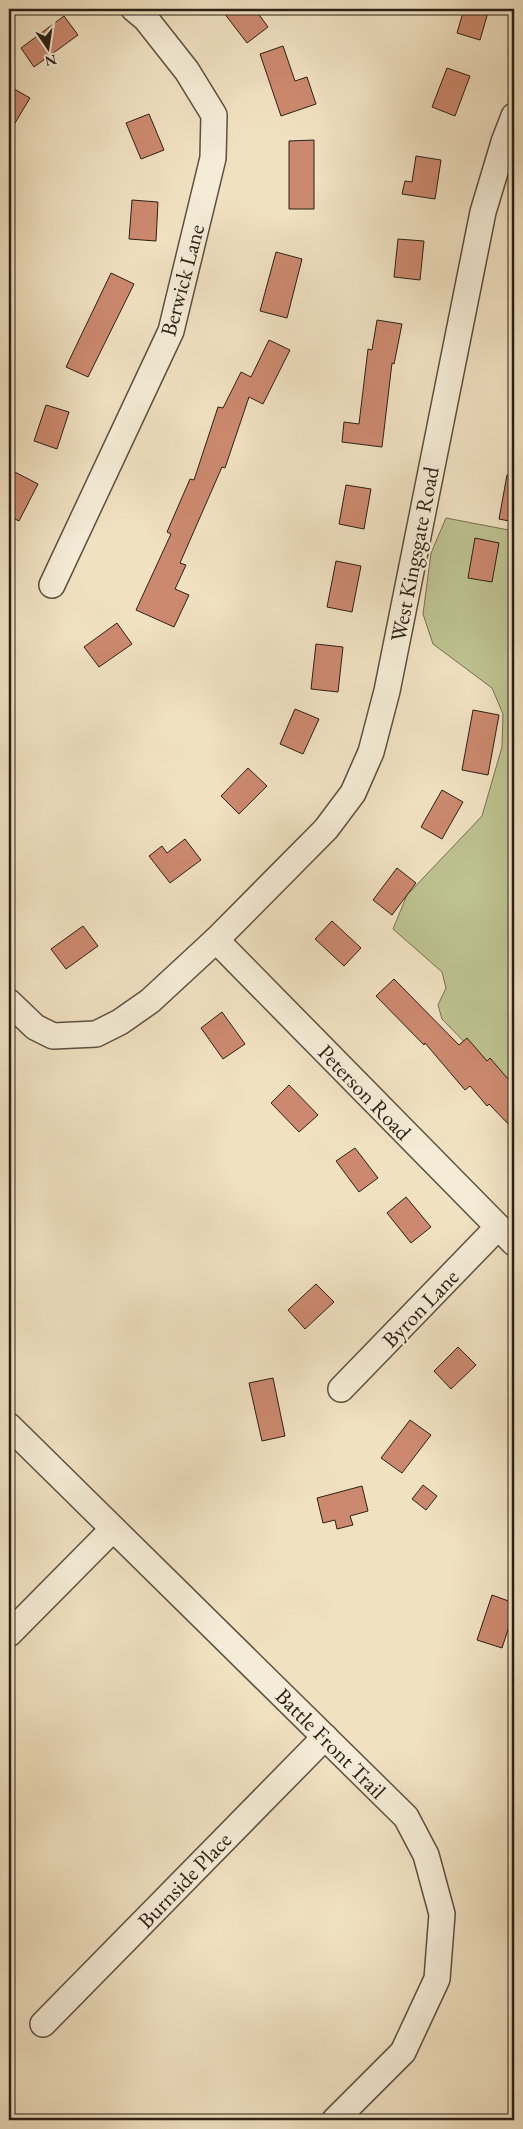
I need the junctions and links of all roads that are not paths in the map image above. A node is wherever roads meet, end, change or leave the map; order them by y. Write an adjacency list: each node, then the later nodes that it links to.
1 (134, 9): 3 (street, Berwick Lane)
2 (514, 116): 4 (street, West Kingsgate Road)
3 (52, 585)
4 (216, 940): 5 (street, West Kingsgate Road); 6 (street, Peterson Road)
5 (9, 1002)
6 (506, 1235): 7 (street, Byron Lane)
7 (341, 1390)
8 (9, 1426): 9 (street, Battle Front Trail)
9 (113, 1529): 10 (street); 11 (street, Battle Front Trail)
10 (9, 1634)
11 (325, 1737): 12 (street, Burnside Place); 13 (street, Battle Front Trail)
12 (43, 2024)
13 (335, 2120)

